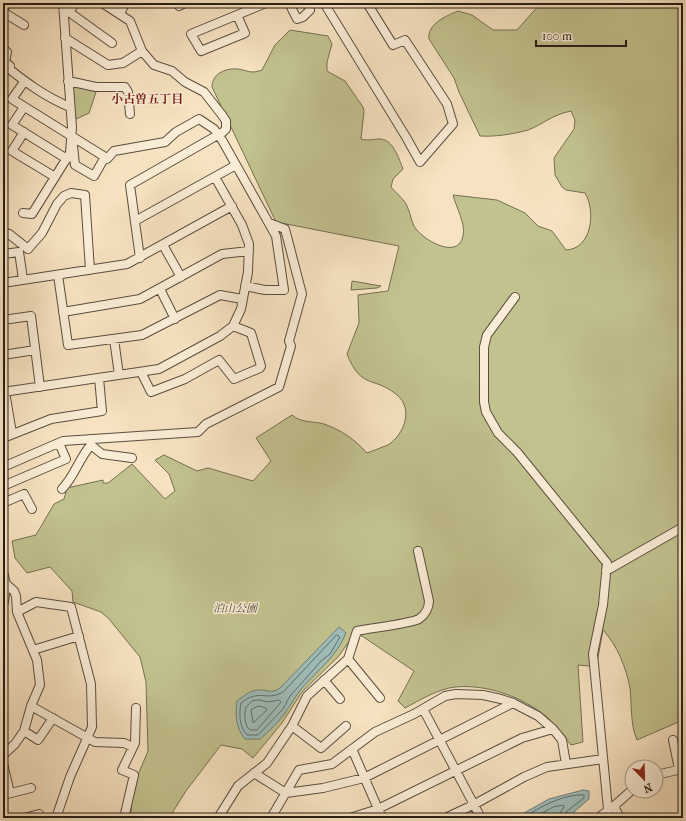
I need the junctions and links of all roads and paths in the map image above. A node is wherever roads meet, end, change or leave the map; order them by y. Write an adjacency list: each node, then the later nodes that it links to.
1 (7, 3): 12 (street)
2 (102, 3): 13 (street)
3 (125, 3): 13 (street)
4 (177, 3): 5 (street)
5 (185, 3)
6 (266, 3): 14 (street)
7 (289, 3): 8 (street)
8 (307, 3)
9 (324, 3): 10 (street)
10 (367, 3)
11 (68, 5): 16 (street); 17 (street)
12 (3, 11): 15 (street)
13 (120, 14): 19 (street)
14 (237, 15): 14 (street)
15 (24, 25)
16 (65, 38): 19 (street); 22 (street)
17 (112, 43)
18 (3, 48): 21 (street)
19 (142, 51): 28 (street)
20 (3, 64): 23 (street)
21 (17, 70)
22 (68, 81): 25 (street); 26 (street)
23 (24, 82): 24 (street); 25 (street)
24 (24, 107): 27 (street); 29 (street)
25 (70, 107): 29 (street)
26 (130, 114)
27 (24, 132): 31 (street); 33 (street)
28 (218, 135): 30 (street); 32 (street); 37 (street)
29 (72, 136): 30 (street); 30 (street); 31 (street)
30 (105, 157)
31 (67, 159): 33 (street)
32 (236, 165): 34 (street); 38 (street)
33 (55, 177): 36 (street)
34 (215, 177): 35 (street); 37 (street)
35 (232, 206): 40 (street); 41 (street)
36 (22, 213)
37 (135, 221): 43 (street)
38 (269, 223): 49 (street); 59 (street)
39 (3, 233): 44 (street)
40 (163, 245): 43 (street); 46 (street)
41 (249, 251): 46 (street); 49 (street)
42 (3, 254): 47 (street)
43 (140, 258): 44 (street)
44 (90, 270): 45 (street)
45 (58, 275): 47 (street); 53 (street)
46 (181, 277): 50 (street)
47 (23, 280): 48 (street)
48 (3, 283)
49 (245, 286): 52 (street)
50 (160, 289): 53 (street); 54 (street)
51 (515, 297): 79 (street)
52 (242, 300): 54 (street); 57 (street)
53 (63, 312): 58 (street)
54 (175, 319): 58 (street)
55 (3, 320): 60 (street)
56 (299, 321): 59 (street)
57 (233, 326): 62 (street); 62 (street)
58 (114, 339): 63 (street)
59 (291, 346): 69 (street)
60 (35, 350): 61 (street); 65 (street)
61 (3, 355)
62 (141, 372): 63 (street)
63 (119, 375): 64 (street)
64 (98, 378): 65 (street); 67 (street)
65 (40, 386): 66 (street)
66 (4, 392): 67 (street)
67 (12, 433): 68 (street)
68 (3, 438)
69 (90, 442): 70 (street); 71 (street); 74 (street)
70 (59, 443): 72 (street); 73 (street)
71 (132, 458)
72 (3, 467)
73 (3, 486)
74 (62, 489)
75 (3, 503): 76 (street)
76 (32, 509)
77 (683, 527): 79 (street)
78 (418, 551): 86 (street)
79 (606, 571): 105 (street)
80 (3, 572): 81 (street)
81 (6, 584): 82 (street); 83 (street)
82 (4, 602)
83 (18, 612): 84 (street); 85 (street)
84 (79, 636): 85 (street); 99 (street)
85 (33, 650): 91 (street)
86 (348, 659): 87 (street); 88 (street)
87 (324, 680): 89 (street); 95 (street)
88 (380, 698)
89 (340, 699)
90 (513, 703): 93 (street); 97 (street); 101 (street)
91 (31, 706): 94 (street); 98 (street)
92 (136, 708): 102 (street)
93 (424, 709): 101 (street); 103 (street)
94 (53, 718): 98 (street); 99 (street)
95 (292, 726): 96 (street); 110 (street)
96 (346, 726)
97 (553, 729): 107 (street); 109 (street)
98 (24, 731): 104 (street)
99 (88, 739): 102 (street); 122 (street)
100 (673, 740): 108 (street)
101 (441, 741): 109 (street); 112 (street)
102 (133, 747): 123 (street)
103 (352, 749): 112 (street); 114 (street)
104 (3, 755)
105 (603, 758): 107 (street); 118 (street)
106 (3, 764): 115 (street)
107 (566, 764): 117 (street)
108 (681, 769): 111 (street)
109 (457, 771): 117 (street); 119 (street)
110 (254, 773): 114 (street); 124 (street)
111 (664, 773)
112 (364, 778): 114 (street); 119 (street)
113 (31, 788): 115 (street)
114 (283, 791): 125 (street)
115 (6, 794)
116 (624, 797): 118 (street)
117 (475, 804): 128 (street); 129 (street)
118 (611, 808): 130 (street); 131 (street)
119 (378, 809): 126 (street); 127 (street)
120 (39, 814): 121 (street)
121 (24, 818)
122 (56, 818)
123 (124, 818)
124 (218, 818)
125 (271, 818)
126 (350, 818)
127 (382, 818)
128 (445, 818)
129 (481, 818)
130 (598, 818)
131 (620, 818)

